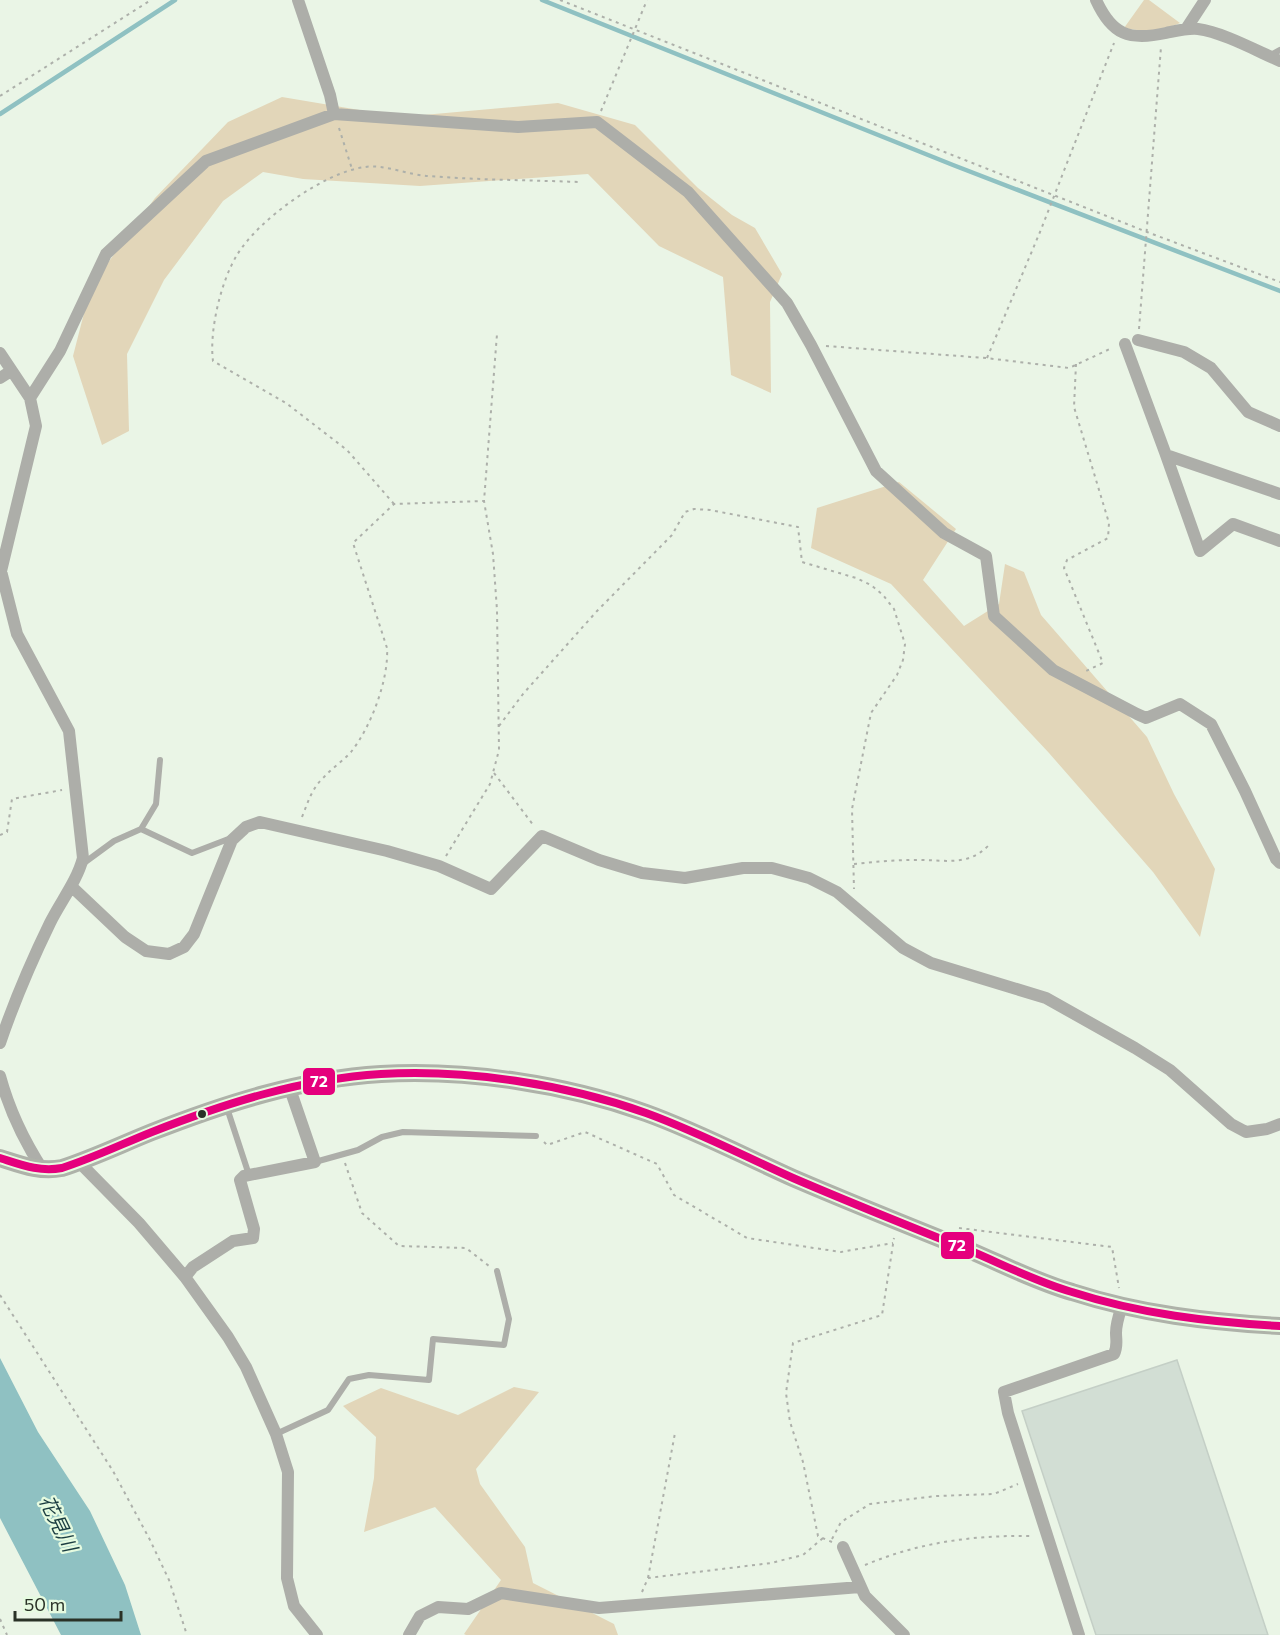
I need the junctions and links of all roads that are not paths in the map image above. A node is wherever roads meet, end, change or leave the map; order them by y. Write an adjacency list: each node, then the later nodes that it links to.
1 (298, 0): 6 (street)
2 (1096, 0): 4 (street)
3 (1205, 0): 4 (street)
4 (1186, 29): 5 (street)
5 (1276, 56)
6 (334, 114): 11 (street); 19 (street)
7 (1138, 339): 12 (street)
8 (1125, 344): 13 (street)
9 (0, 353): 10 (street)
10 (5, 374): 11 (street)
11 (30, 398): 20 (street)
12 (1280, 426)
13 (1166, 455): 14 (street); 15 (street)
14 (1280, 494)
15 (1280, 542)
16 (160, 760): 17 (lane)
17 (141, 830): 18 (lane); 20 (lane)
18 (237, 835): 21 (street); 26 (street)
19 (1280, 862)
20 (81, 865): 21 (street)
21 (71, 886): 22 (street)
22 (0, 1043)
23 (0, 1076): 31 (street)
24 (289, 1086): 25 (main road); 30 (street); 35 (main road)
25 (226, 1105): 29 (main road); 32 (lane)
26 (1280, 1124)
27 (536, 1136): 30 (lane)
28 (0, 1158): 31 (main road)
29 (79, 1162): 31 (main road); 34 (street)
30 (315, 1162): 32 (street)
31 (43, 1170)
32 (249, 1175): 34 (street)
33 (496, 1271): 37 (lane)
34 (184, 1277): 37 (street)
35 (1122, 1306): 36 (main road); 43 (street)
36 (1280, 1326)
37 (276, 1434): 40 (street)
38 (843, 1547): 39 (street)
39 (860, 1587): 41 (street); 42 (street)
40 (316, 1635)
41 (409, 1635)
42 (904, 1635)
43 (1079, 1635)

